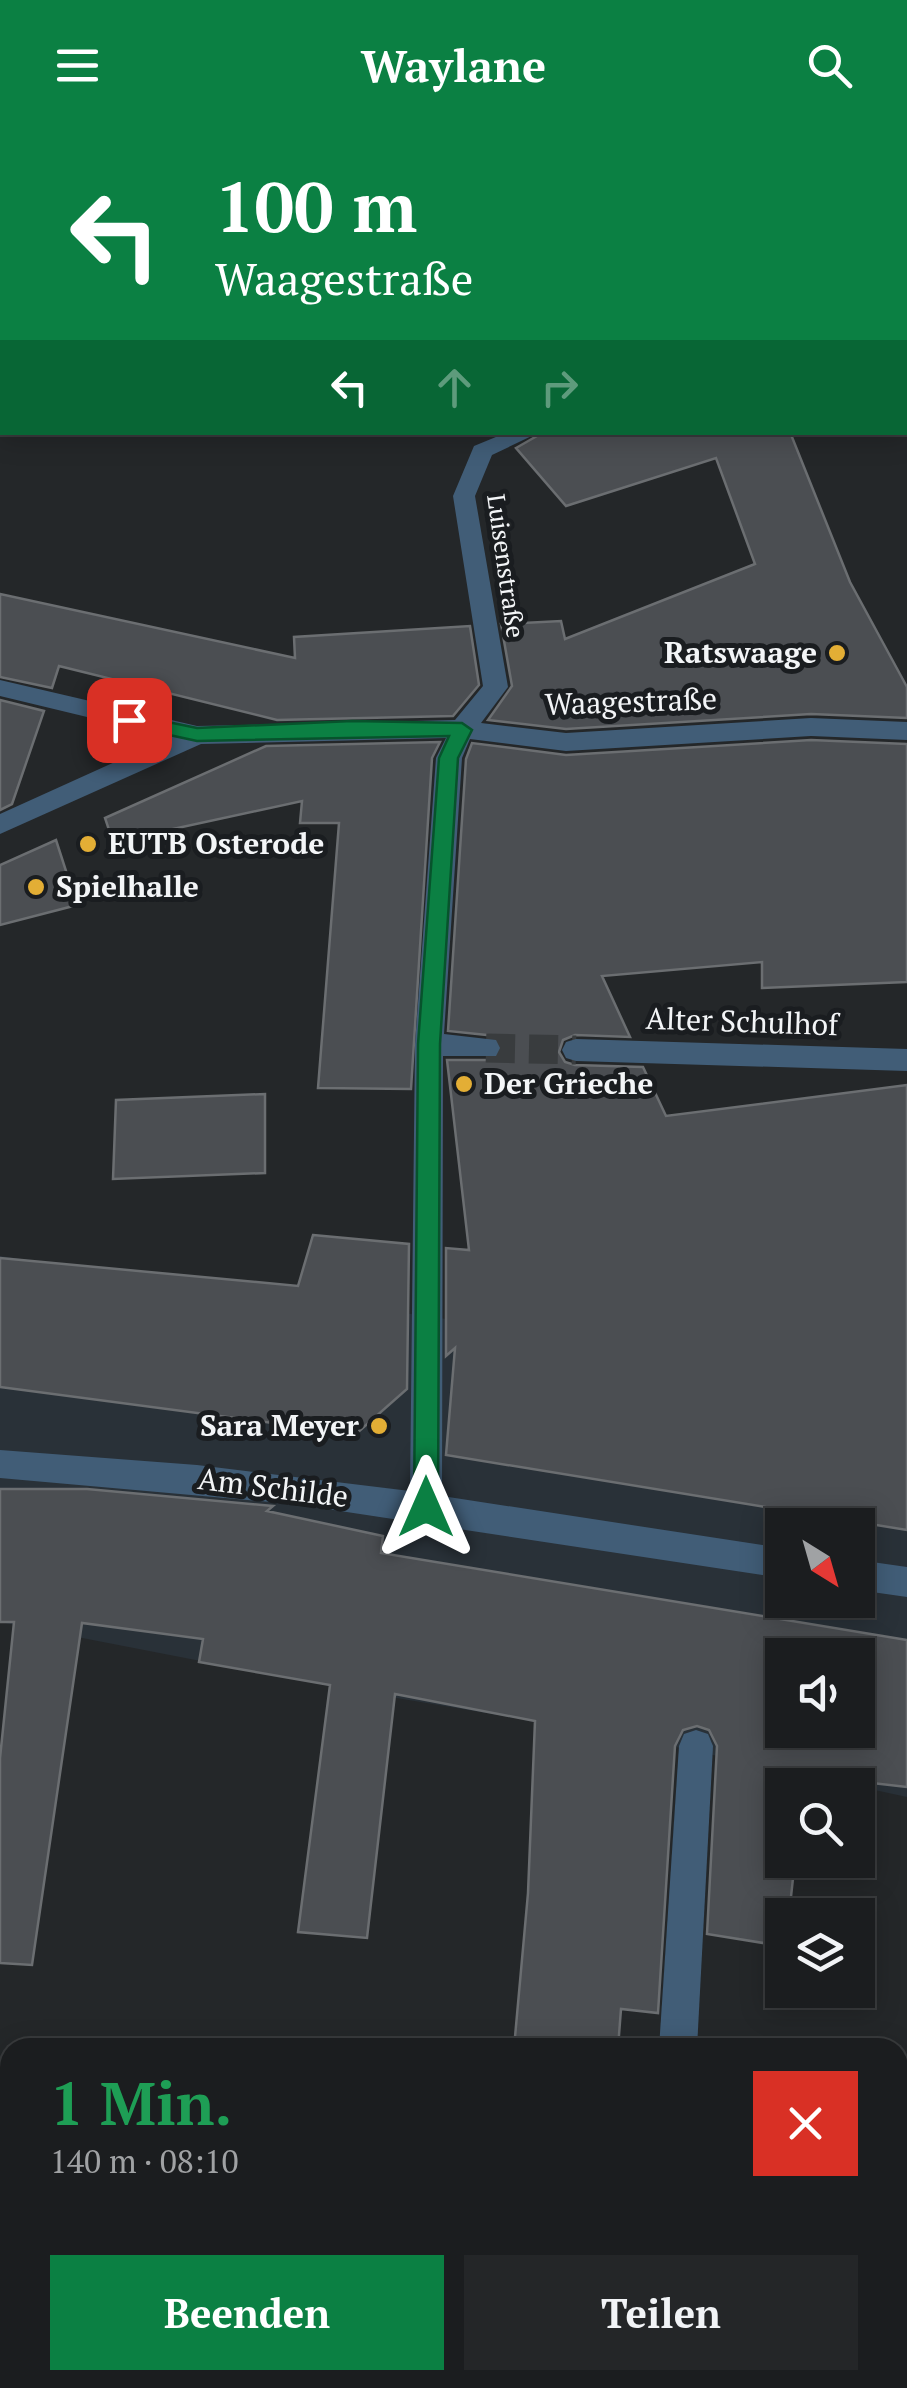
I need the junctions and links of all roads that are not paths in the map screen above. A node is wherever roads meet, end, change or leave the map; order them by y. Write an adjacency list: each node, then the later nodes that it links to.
1 (522, 435): 3 (street, Luisenstraße)
2 (0, 688): 5 (street, Waagestraße)
3 (462, 730): 4 (street, Waagestraße); 5 (street, Waagestraße); 7 (street)
4 (907, 732)
5 (197, 735): 6 (street)
6 (0, 825)
7 (429, 1044): 8 (street); 12 (street)
8 (486, 1048)
9 (576, 1050): 10 (street, Alter Schulhof)
10 (907, 1060)
11 (0, 1464): 12 (street, Am Schilde)
12 (426, 1507): 13 (street, Am Schilde)
13 (765, 1560)
14 (875, 1577): 15 (street)
15 (907, 1582)
16 (696, 1746): 17 (street)
17 (679, 2038)

